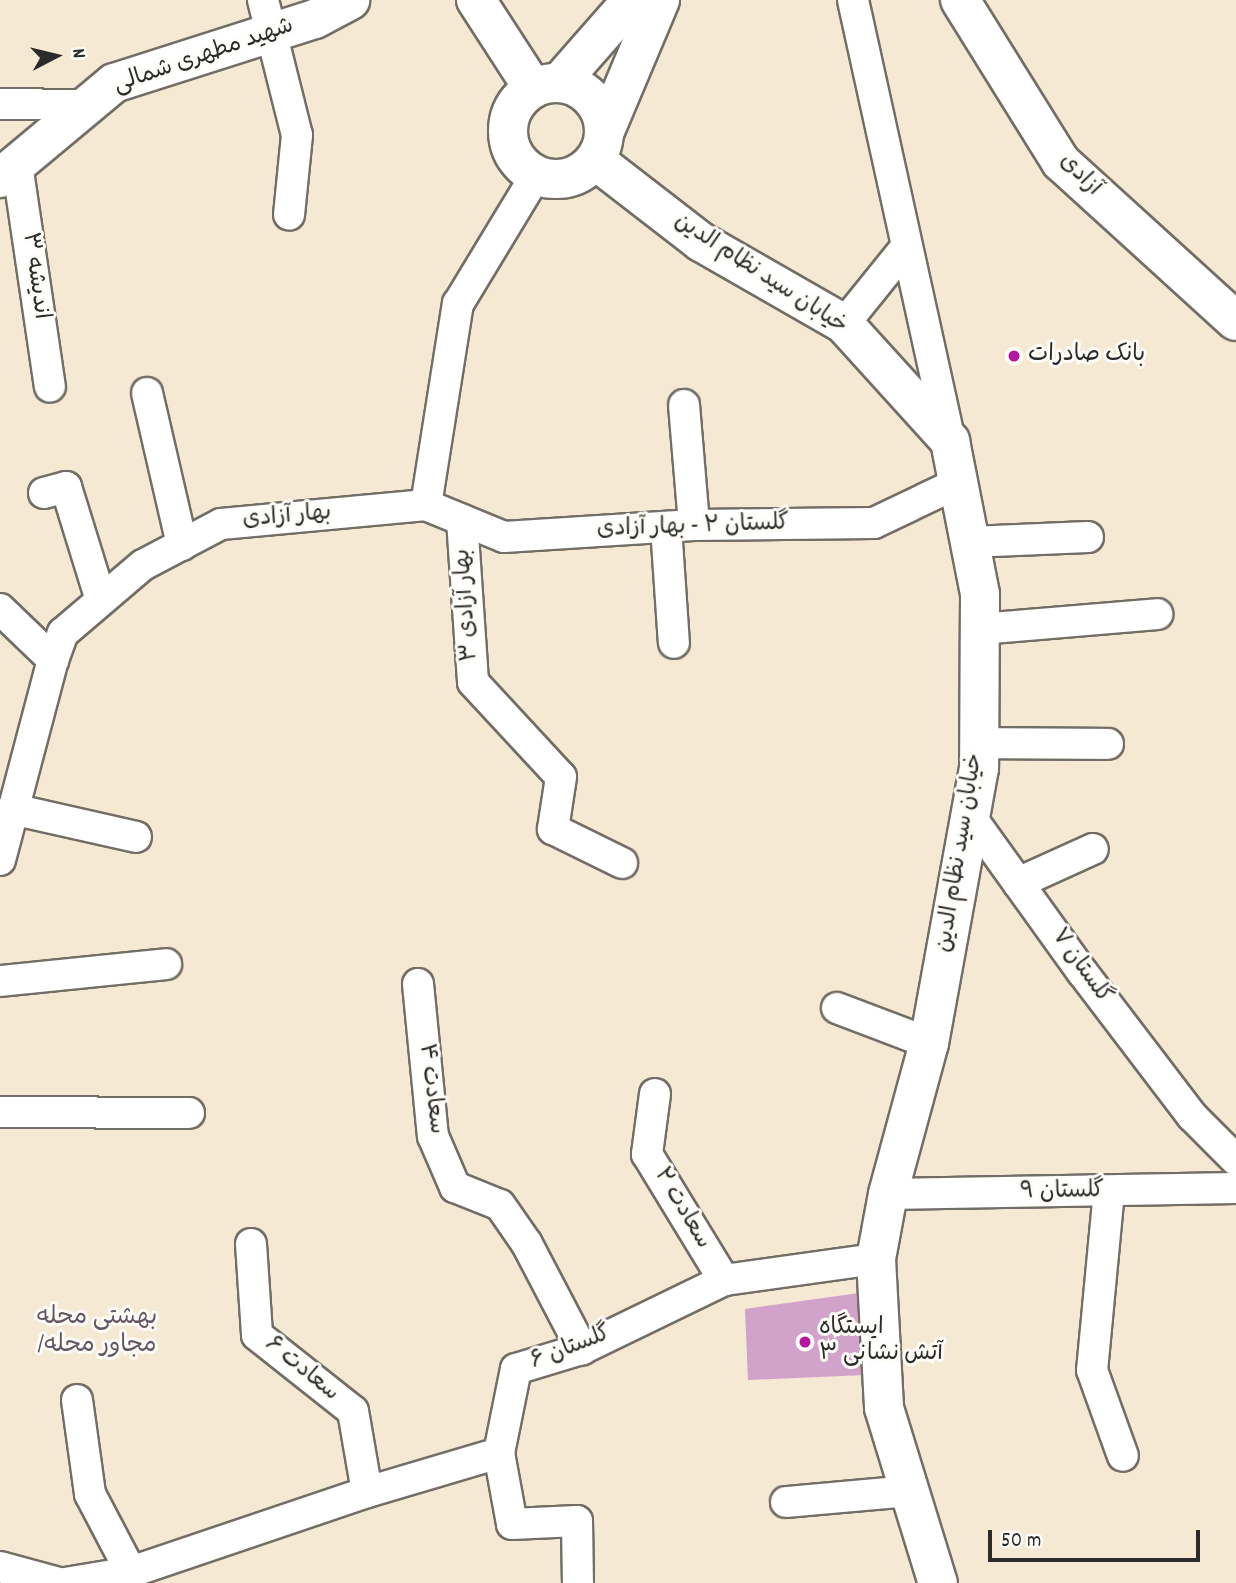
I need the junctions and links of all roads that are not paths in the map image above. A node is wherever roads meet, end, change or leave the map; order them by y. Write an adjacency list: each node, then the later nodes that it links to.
1 (350, 0): 7 (main road, شهید مطهری شمالی)
2 (476, 0): 8 (main road)
3 (632, 0): 8 (main road)
4 (660, 0): 11 (main road)
5 (853, 0): 15 (street)
6 (960, 0): 16 (main road, آزادی)
7 (267, 16): 10 (main road, شهید مطهری شمالی); 14 (street)
8 (547, 85): 11 (main road); 13 (main road)
9 (0, 104): 10 (street)
10 (88, 105): 12 (main road, شهید مطهری شمالی)
11 (600, 145): 13 (main road); 17 (main road, خیابان سید نظام الدین)
12 (9, 171): 18 (street, اندیشه ۳)
13 (536, 175): 24 (street)
14 (289, 215)
15 (907, 246): 17 (street); 21 (street)
16 (1236, 321)
17 (844, 324): 21 (main road, خیابان سید نظام الدین)
18 (50, 387)
19 (147, 393): 29 (street)
20 (684, 405): 26 (street)
21 (950, 442): 22 (main road, خیابان سید نظام الدین)
22 (958, 483): 26 (street, گلستان ۲ - بهار آزادی); 28 (main road, خیابان سید نظام الدین)
23 (44, 493): 30 (street)
24 (426, 505): 25 (street, گلستان ۲ - بهار آزادی); 29 (street, بهار آزادی)
25 (463, 520): 26 (street, گلستان ۲ - بهار آزادی); 43 (street, بهار آزادی ۳)
26 (680, 526): 34 (street)
27 (1088, 537): 28 (street)
28 (970, 542): 33 (main road, خیابان سید نظام الدین)
29 (182, 545): 30 (street, بهار آزادی)
30 (101, 600): 35 (street, بهار آزادی)
31 (0, 609): 35 (street)
32 (1157, 614): 33 (street)
33 (980, 629): 36 (main road, خیابان سید نظام الدین)
34 (674, 642)
35 (53, 660): 38 (street, بهار آزادی)
36 (979, 743): 37 (street); 39 (main road, خیابان سید نظام الدین)
37 (1108, 744)
38 (12, 809): 40 (street); 42 (street, بهار آزادی)
39 (970, 816): 44 (street, گلستان ۷); 49 (main road, خیابان سید نظام الدین)
40 (136, 837)
41 (1093, 849): 44 (street)
42 (0, 860)
43 (622, 863)
44 (1018, 883): 53 (street, گلستان ۷)
45 (166, 964): 46 (street)
46 (0, 981)
47 (418, 984): 60 (street, سعادت ۴)
48 (837, 1008): 49 (street)
49 (929, 1043): 56 (main road, خیابان سید نظام الدین)
50 (655, 1094): 59 (street, سعادت ۲)
51 (0, 1112): 52 (street)
52 (189, 1113)
53 (1236, 1160)
54 (1236, 1188): 55 (street, گلستان ۹)
55 (1109, 1191): 56 (street, گلستان ۹); 63 (street)
56 (888, 1195): 58 (main road, خیابان سید نظام الدین)
57 (251, 1244): 65 (street, سعادت ۶)
58 (876, 1259): 59 (street, گلستان ۶); 64 (main road, خیابان سید نظام الدین)
59 (724, 1280): 60 (street, گلستان ۶)
60 (582, 1349): 62 (street, گلستان ۶)
61 (77, 1400): 68 (street)
62 (499, 1453): 65 (street); 71 (street)
63 (1123, 1456)
64 (909, 1490): 66 (street); 72 (main road, خیابان سید نظام الدین)
65 (367, 1492): 68 (street)
66 (786, 1502)
67 (0, 1567): 69 (street)
68 (131, 1578): 70 (street)
69 (59, 1583)
70 (65, 1583)
71 (578, 1583)
72 (938, 1583)

